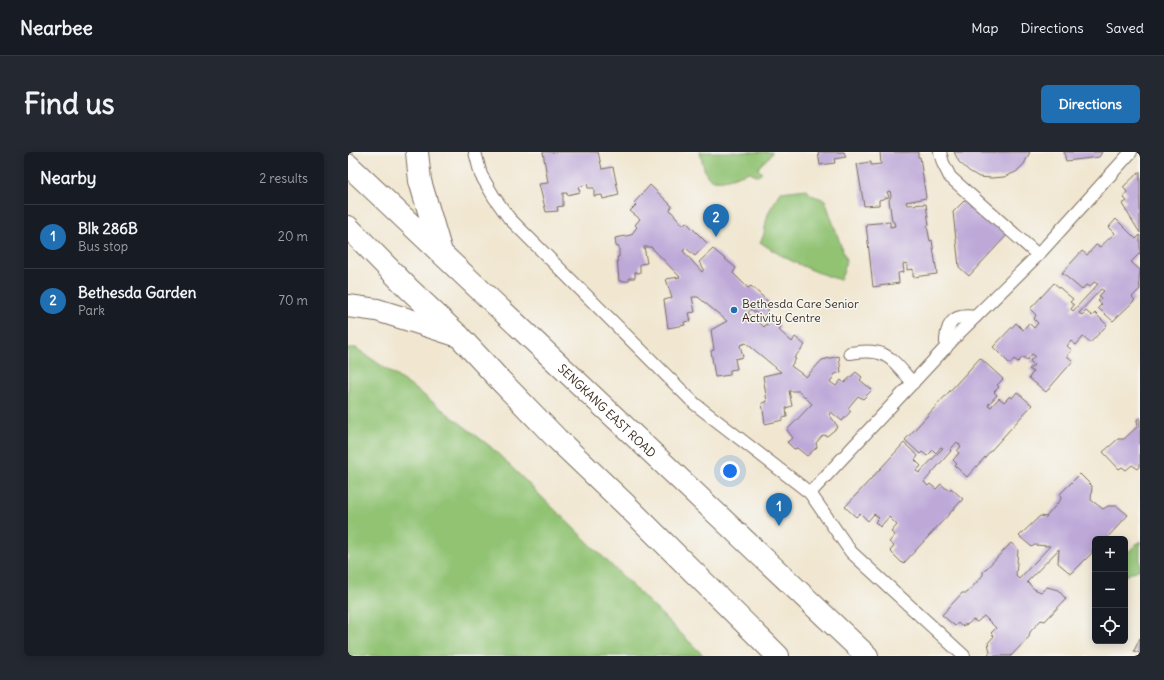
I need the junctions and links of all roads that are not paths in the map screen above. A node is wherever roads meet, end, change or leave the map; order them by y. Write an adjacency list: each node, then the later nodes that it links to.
1 (417, 152): 7 (main road)
2 (475, 152): 13 (lane)
3 (940, 152): 8 (lane)
4 (1131, 152): 8 (lane)
5 (348, 165): 7 (main road, SENGKANG EAST ROAD)
6 (348, 226): 10 (main road)
7 (441, 252): 15 (main road, SENGKANG EAST ROAD)
8 (1038, 255): 12 (lane)
9 (348, 306): 10 (main road)
10 (459, 336): 14 (main road)
11 (850, 354): 12 (lane)
12 (913, 383): 13 (lane)
13 (810, 493): 16 (lane)
14 (778, 656)
15 (867, 656)
16 (964, 656)

